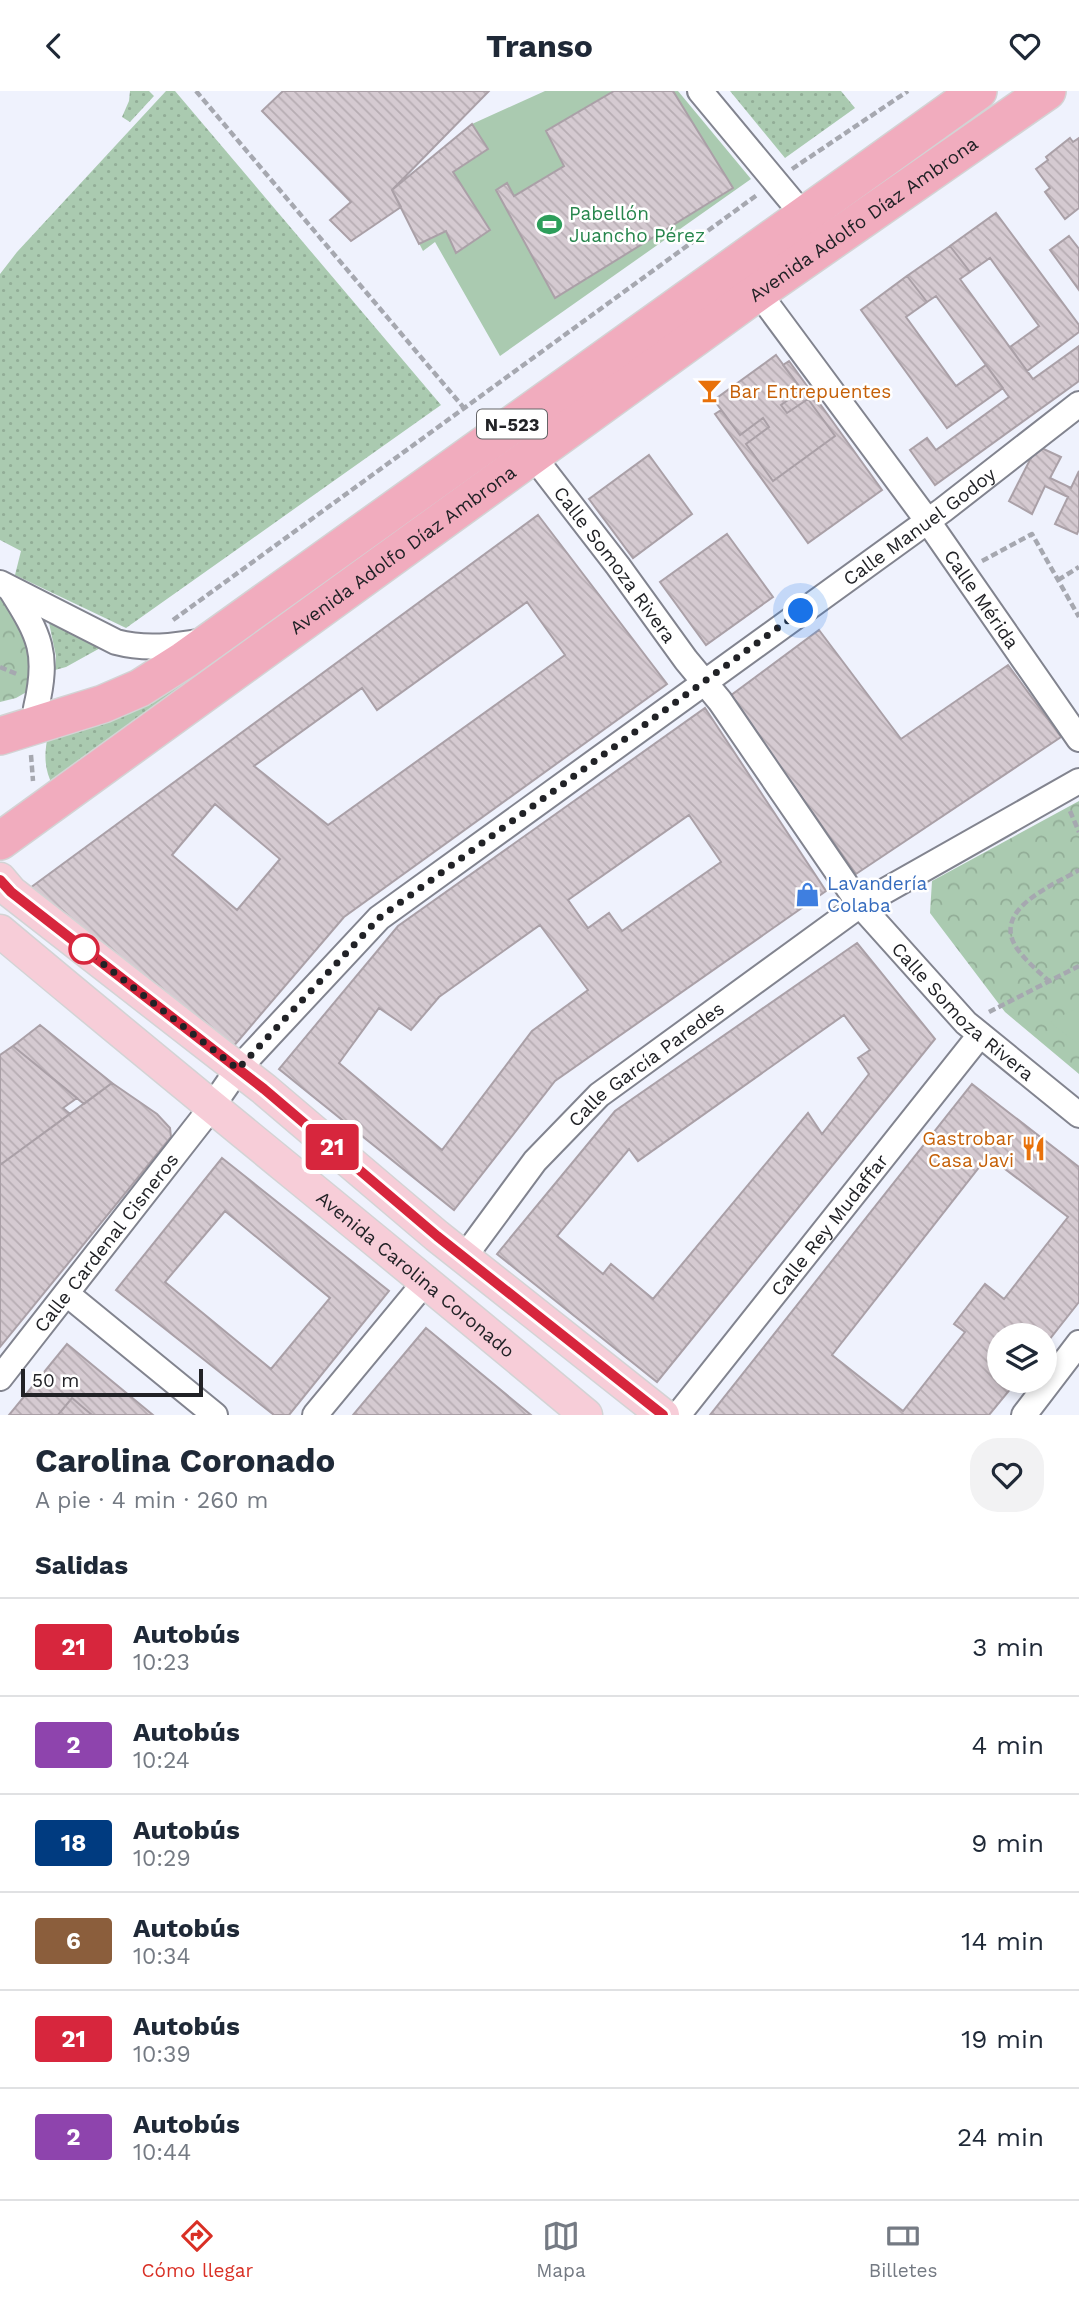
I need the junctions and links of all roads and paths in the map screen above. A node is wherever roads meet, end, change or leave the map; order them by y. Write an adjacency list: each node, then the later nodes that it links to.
1 (196, 91): 11 (path)
2 (701, 91): 6 (street)
3 (908, 91): 6 (path)
4 (978, 91): 7 (highway, Avenida Adolfo Díaz Ambrona / N-523)
5 (1047, 91): 8 (highway, Avenida Adolfo Díaz Ambrona / N-523)
6 (776, 182): 7 (street); 11 (path)
7 (804, 216): 9 (highway, Avenida Adolfo Díaz Ambrona / N-523)
8 (758, 292): 9 (highway); 12 (highway, Avenida Adolfo Díaz Ambrona / N-523); 13 (street, Calle Mérida)
9 (615, 350): 19 (highway, Avenida Adolfo Díaz Ambrona / N-523)
10 (1079, 404): 13 (street, Calle Manuel Godoy)
11 (464, 408): 20 (path)
12 (533, 456): 21 (street, Calle Somoza Rivera); 26 (highway, Avenida Adolfo Díaz Ambrona / N-523)
13 (927, 520): 21 (street, Calle Manuel Godoy); 24 (street, Calle Mérida)
14 (980, 562): 16 (path)
15 (1079, 567): 16 (path)
16 (1058, 580): 18 (path)
17 (5, 586): 20 (street); 22 (street)
18 (1079, 617)
19 (214, 639): 20 (street); 23 (highway, Avenida Adolfo Díaz Ambrona / N-523)
20 (135, 647)
21 (703, 682): 29 (street, Calle Somoza Rivera); 34 (street, Calle Manuel Godoy)
22 (36, 708)
23 (0, 736)
24 (1079, 739)
25 (1079, 781): 29 (street, Calle García Paredes)
26 (0, 841)
27 (1079, 870): 32 (path)
28 (0, 880): 34 (main road)
29 (860, 905): 33 (street, Calle Somoza Rivera); 37 (street, Calle García Paredes)
30 (0, 931): 35 (main road, Avenida Carolina Coronado)
31 (1079, 967): 32 (path)
32 (1050, 982): 33 (path)
33 (973, 1029): 36 (street, Calle Somoza Rivera); 46 (street, Calle Rey Mudaffar)
34 (238, 1069): 35 (street); 37 (main road)
35 (211, 1108): 38 (main road, Avenida Carolina Coronado); 39 (street, Calle Cardenal Cisneros)
36 (1079, 1115)
37 (465, 1256): 45 (main road)
38 (426, 1281): 43 (street); 44 (main road, Avenida Carolina Coronado)
39 (67, 1294): 41 (street, Calle Cardenal Cisneros); 42 (street)
40 (1079, 1343): 47 (street)
41 (0, 1378)
42 (215, 1415)
43 (316, 1415)
44 (586, 1415)
45 (663, 1415)
46 (678, 1415)
47 (1024, 1415)

